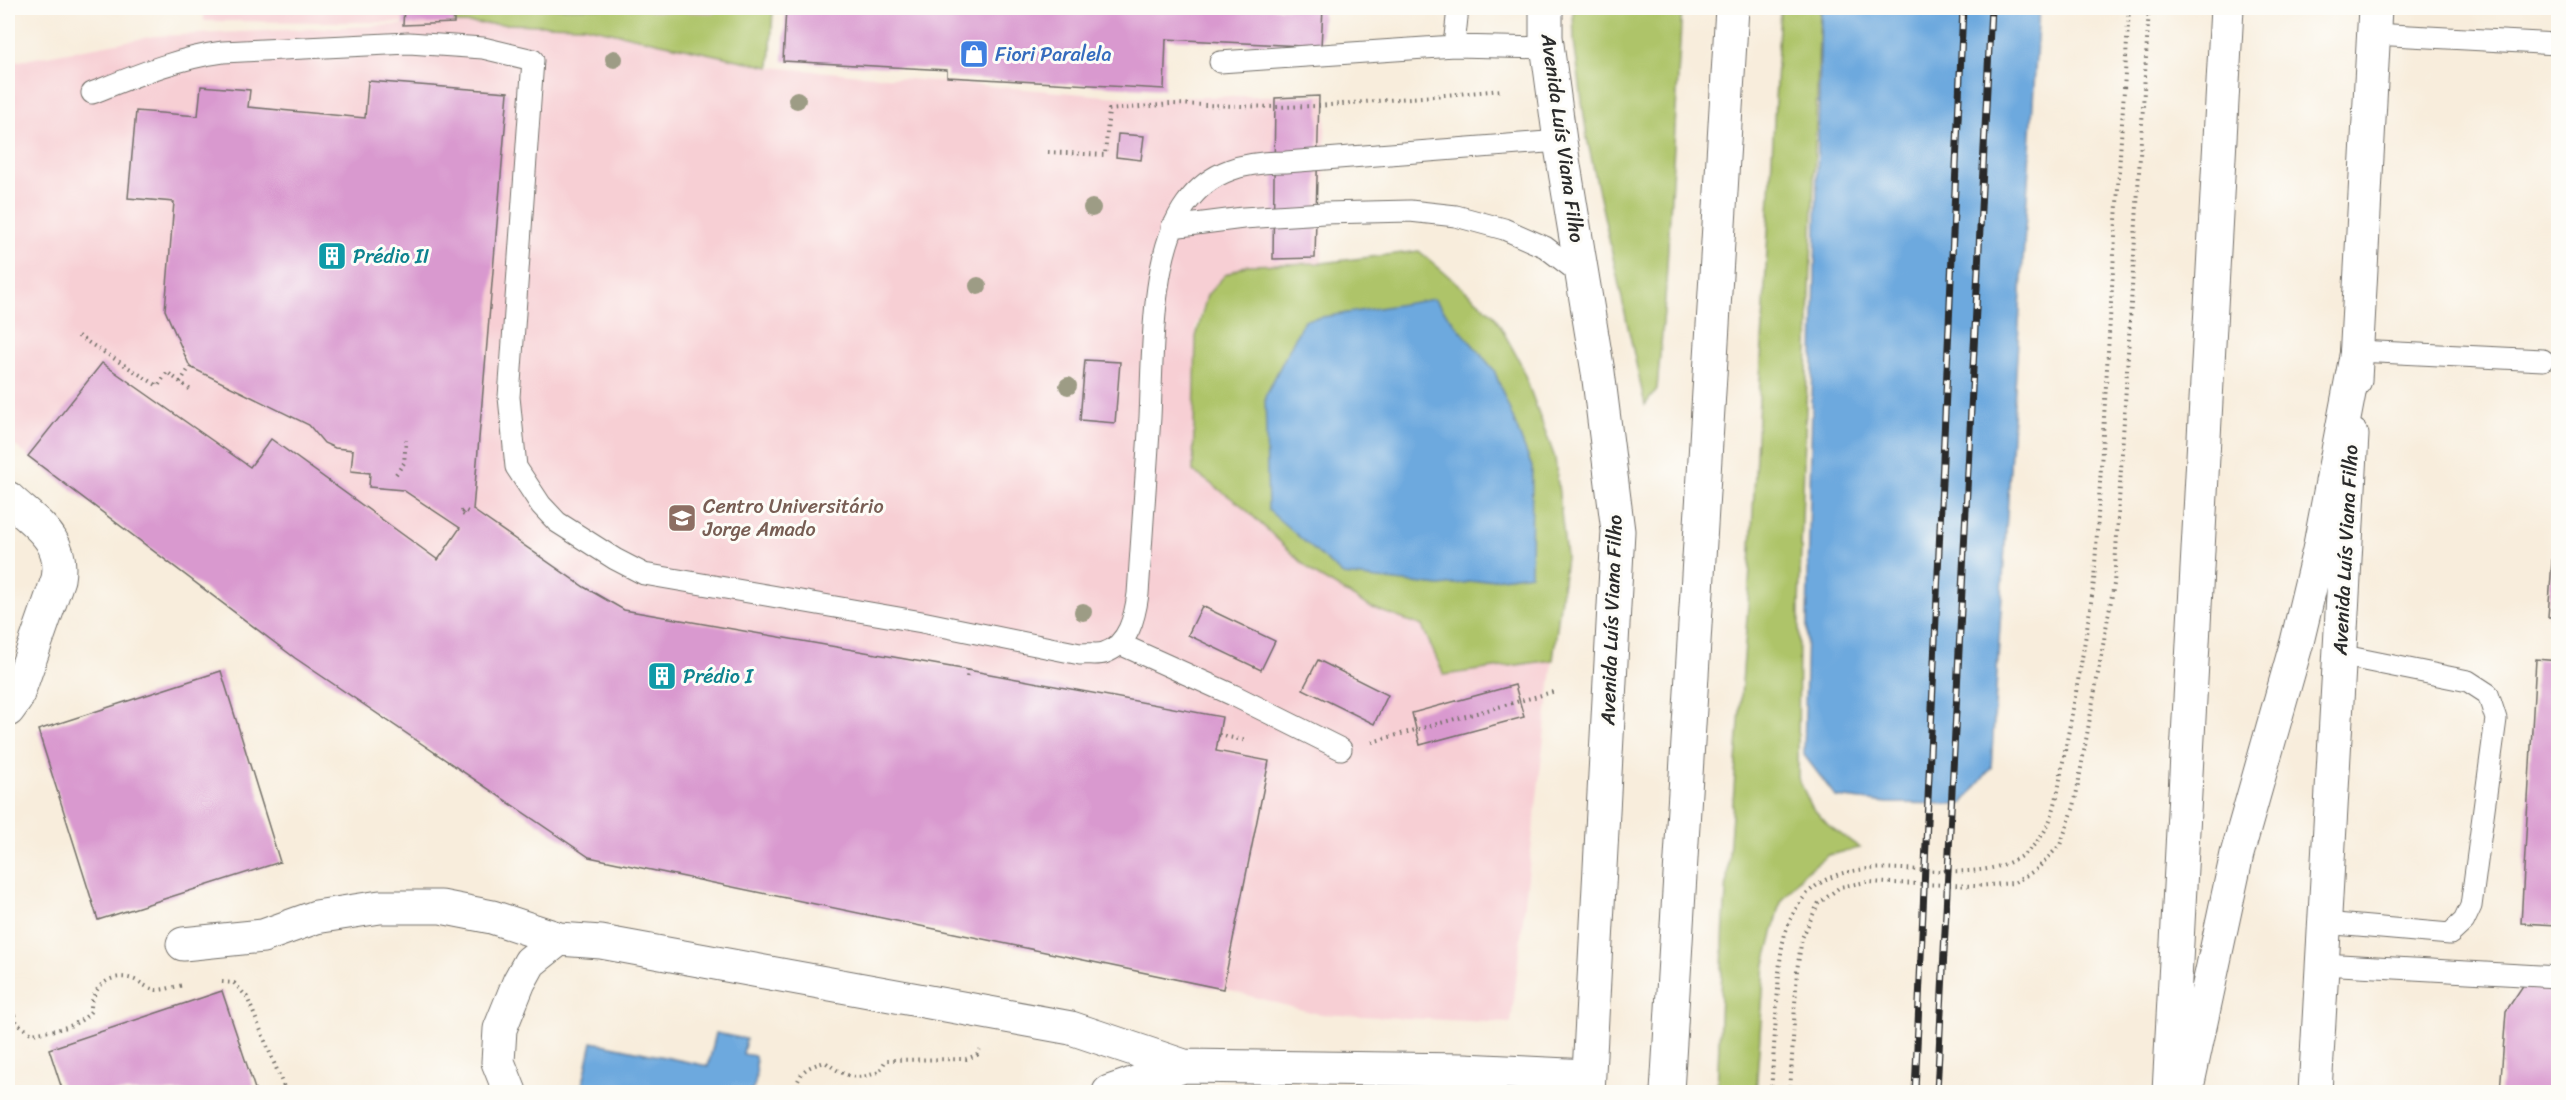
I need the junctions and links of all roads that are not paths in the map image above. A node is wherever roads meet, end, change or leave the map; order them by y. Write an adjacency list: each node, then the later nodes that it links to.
1 (1458, 8): 7 (lane)
2 (1546, 8): 8 (main road, Avenida Luís Viana Filho)
3 (1732, 8): 30 (main road)
4 (2227, 8): 31 (main road)
5 (2374, 21): 6 (lane); 14 (main road, Avenida Luís Viana Filho)
6 (2559, 44)
7 (1454, 46): 8 (lane); 9 (lane)
8 (1548, 48): 11 (main road, Avenida Luís Viana Filho)
9 (1220, 62)
10 (92, 93): 17 (lane)
11 (1560, 141): 12 (lane); 13 (main road, Avenida Luís Viana Filho)
12 (1172, 227): 13 (lane); 17 (lane)
13 (1583, 276): 27 (main road, Avenida Luís Viana Filho)
14 (2356, 351): 15 (lane); 18 (main road, Avenida Luís Viana Filho); 32 (main road)
15 (2543, 360)
16 (8, 498): 19 (main road)
17 (1119, 644): 20 (lane)
18 (2339, 655): 21 (main road, Avenida Luís Viana Filho); 21 (lane)
19 (8, 710)
20 (1341, 750)
21 (2324, 923): 24 (main road, Avenida Luís Viana Filho)
22 (559, 939): 23 (main road); 26 (main road); 28 (main road)
23 (183, 944)
24 (2322, 964): 25 (lane); 33 (main road, Avenida Luís Viana Filho)
25 (2559, 977)
26 (1184, 1066): 27 (main road); 29 (main road)
27 (1588, 1084)
28 (510, 1092)
29 (1108, 1092)
30 (1667, 1092)
31 (2169, 1092)
32 (2186, 1092)
33 (2315, 1092)

